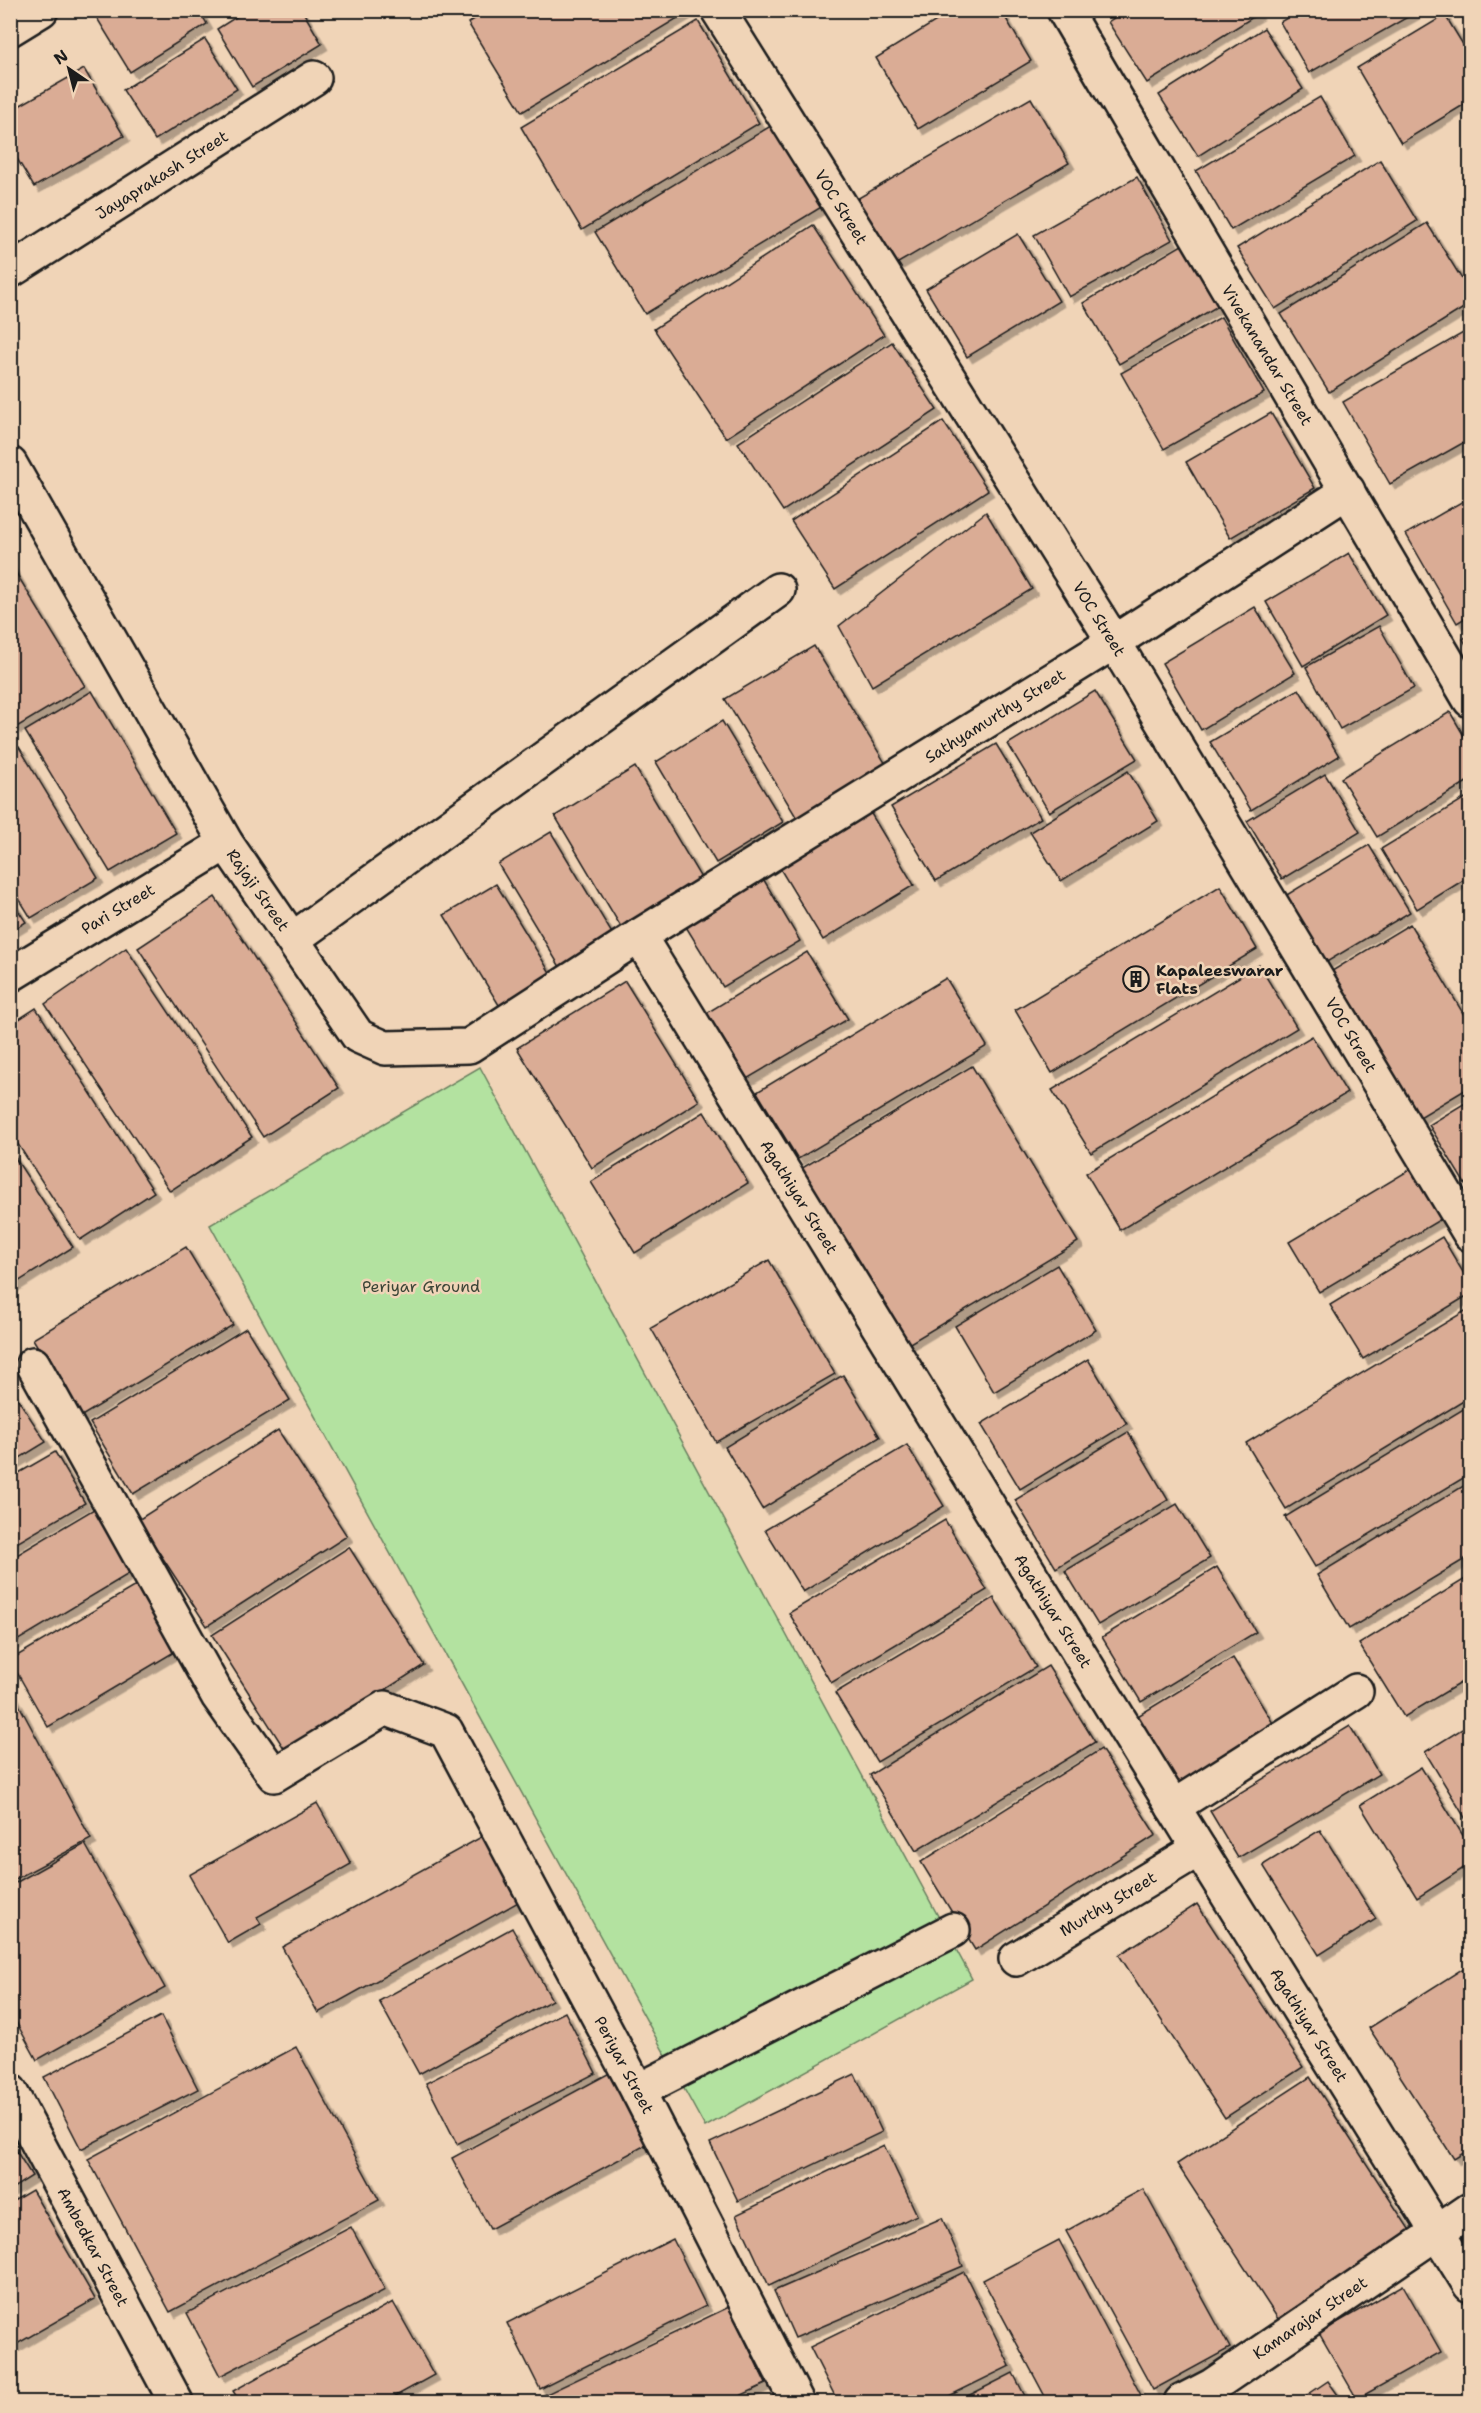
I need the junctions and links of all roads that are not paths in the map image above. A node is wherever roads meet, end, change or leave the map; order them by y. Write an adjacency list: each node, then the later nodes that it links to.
1 (41, 10): 4 (street)
2 (718, 10): 10 (street, VOC Street)
3 (1064, 10): 8 (street, Vivekanandar Street)
4 (10, 29)
5 (314, 78): 6 (street, Jayaprakash Street)
6 (10, 271)
7 (11, 468): 12 (street, Rajaji Street)
8 (1348, 491): 10 (street, Sathyamurthy Street); 11 (street, Vivekanandar Street)
9 (778, 590): 14 (street)
10 (1114, 642): 13 (street, Sathyamurthy Street); 16 (street, VOC Street)
11 (1470, 700)
12 (226, 843): 14 (street, Rajaji Street); 15 (street, Pari Street)
13 (639, 936): 14 (street, Rajaji Street); 19 (street, Agathiyar Street)
14 (293, 939)
15 (10, 975)
16 (1470, 1234)
17 (33, 1364): 24 (street, Periyar Street)
18 (1356, 1692): 19 (street)
19 (1173, 1807): 20 (street, Agathiyar Street)
20 (1199, 1849): 22 (street, Murthy Street); 26 (street, Agathiyar Street)
21 (954, 1930): 24 (street)
22 (1016, 1959)
23 (10, 2091): 28 (street, Ambedkar Street)
24 (638, 2091): 29 (street, Periyar Street)
25 (1470, 2210): 26 (street, Kamarajar Street)
26 (1438, 2230): 27 (street, Agathiyar Street); 30 (street, Kamarajar Street)
27 (1470, 2285)
28 (176, 2403)
29 (797, 2403)
30 (1181, 2403)

